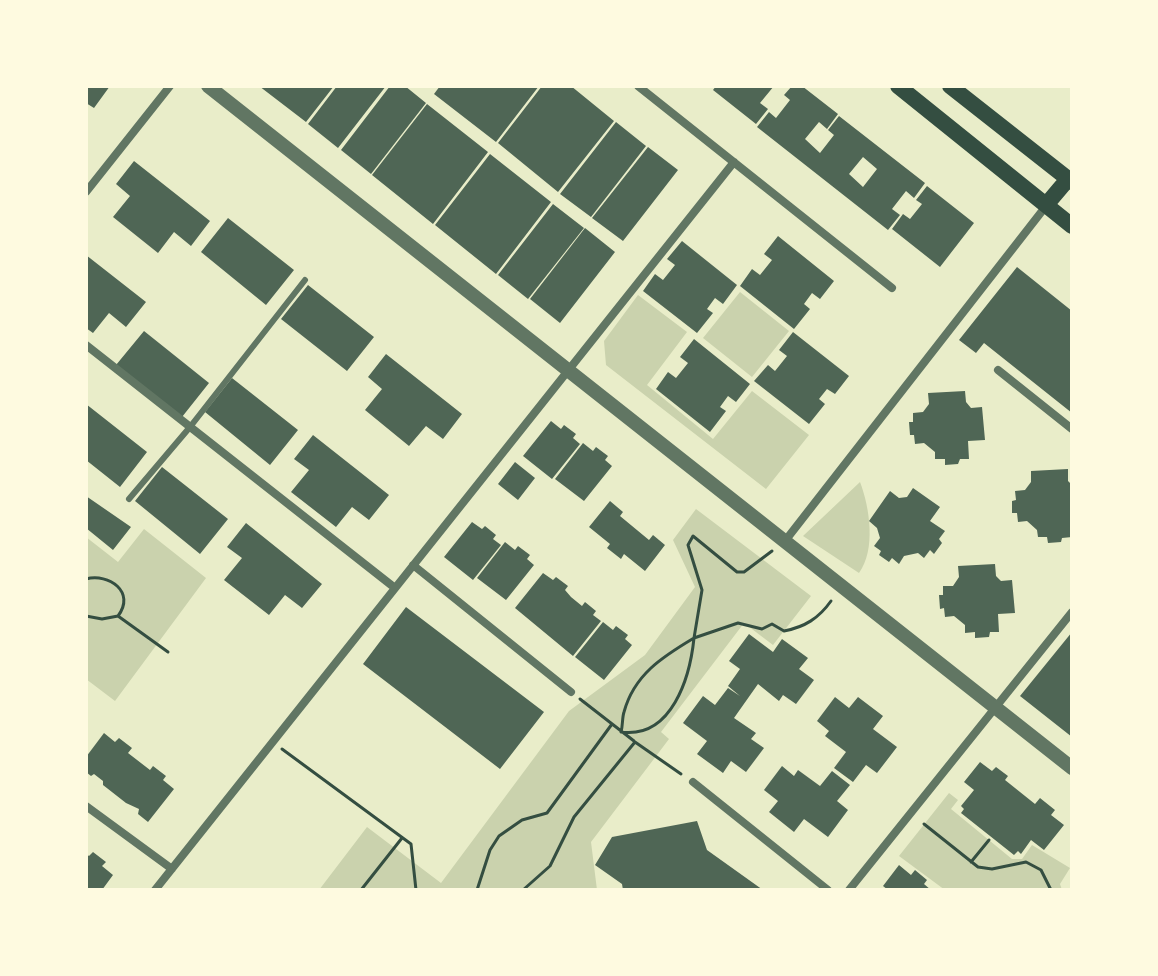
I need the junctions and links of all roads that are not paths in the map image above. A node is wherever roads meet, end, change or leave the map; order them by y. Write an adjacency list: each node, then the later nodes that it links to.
1 (170, 86): 8 (street)
2 (208, 86): 14 (street)
3 (638, 86): 6 (street)
4 (898, 86): 9 (main road)
5 (950, 86): 7 (main road)
6 (734, 162): 12 (street); 14 (street)
7 (1070, 180): 9 (main road)
8 (86, 192)
9 (1046, 205): 10 (main road); 19 (street)
10 (1072, 226)
11 (305, 280): 16 (lane)
12 (892, 288)
13 (86, 345): 16 (street)
14 (568, 370): 19 (street); 20 (street)
15 (998, 370): 17 (street)
16 (190, 427): 18 (lane); 21 (street)
17 (1072, 429)
18 (129, 499)
19 (785, 541): 24 (street)
20 (413, 565): 21 (street); 23 (street)
21 (395, 588): 28 (street)
22 (1072, 612): 24 (street)
23 (571, 692)
24 (995, 708): 25 (street); 31 (street)
25 (1072, 768)
26 (693, 782): 30 (street)
27 (86, 806): 28 (street)
28 (172, 869): 29 (street)
29 (155, 890)
30 (828, 890)
31 (849, 890)

